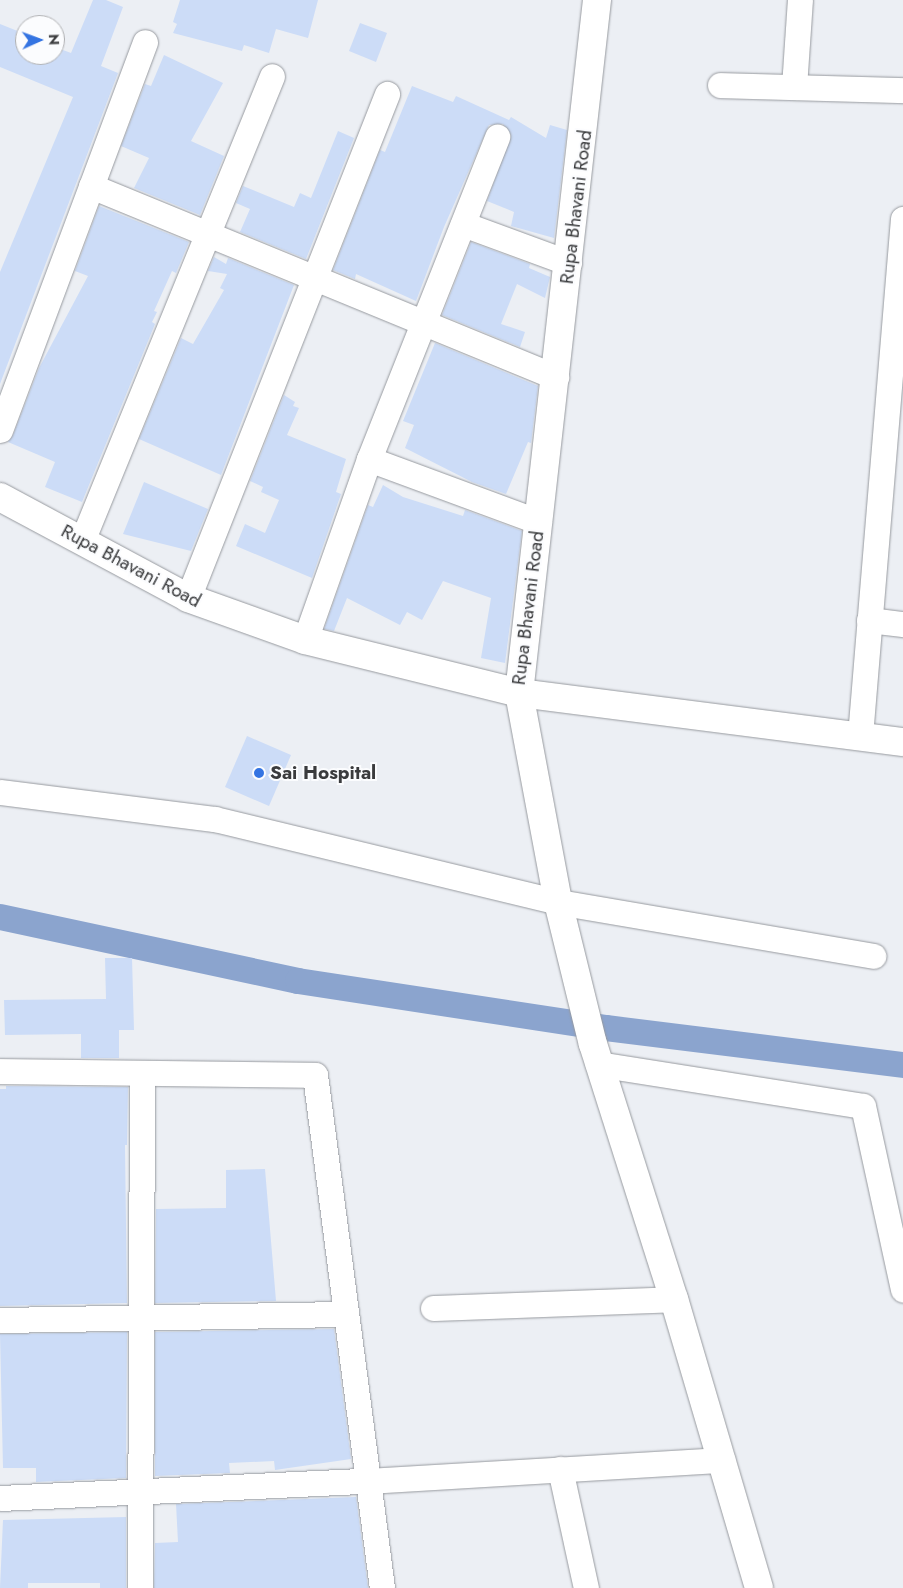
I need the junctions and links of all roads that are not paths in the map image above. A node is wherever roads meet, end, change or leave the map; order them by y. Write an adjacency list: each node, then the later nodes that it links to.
1 (597, 0): 14 (street, Rupa Bhavani Road)
2 (800, 0): 6 (street)
3 (145, 42): 10 (street)
4 (272, 76): 13 (street)
5 (720, 85): 6 (street)
6 (794, 87): 7 (street)
7 (903, 90)
8 (387, 94): 15 (street)
9 (497, 137): 12 (street)
10 (91, 186): 13 (street); 19 (street)
11 (903, 218): 16 (street)
12 (463, 224): 14 (street); 17 (street)
13 (207, 234): 15 (street); 24 (street)
14 (569, 263): 18 (street, Rupa Bhavani Road)
15 (315, 278): 17 (street); 25 (street)
16 (899, 314): 21 (street)
17 (424, 323): 18 (street); 20 (street)
18 (556, 377): 23 (street, Rupa Bhavani Road)
19 (0, 430)
20 (369, 460): 23 (street); 28 (street)
21 (893, 467): 26 (street)
22 (0, 498): 24 (street, Rupa Bhavani Road)
23 (539, 522): 29 (street, Rupa Bhavani Road)
24 (82, 541): 25 (street, Rupa Bhavani Road)
25 (188, 598): 28 (street, Rupa Bhavani Road)
26 (869, 620): 27 (street); 30 (street)
27 (903, 624)
28 (305, 640): 29 (street, Rupa Bhavani Road)
29 (519, 693): 30 (street); 33 (street)
30 (860, 736): 31 (street)
31 (903, 742)
32 (0, 792): 33 (street)
33 (558, 902): 34 (street); 35 (street)
34 (873, 956)
35 (596, 1054): 38 (street); 39 (street)
36 (0, 1071): 37 (street)
37 (142, 1073): 41 (street); 42 (street)
38 (903, 1290)
39 (674, 1298): 40 (street); 44 (street)
40 (433, 1308)
41 (345, 1314): 42 (street); 46 (street)
42 (141, 1318): 43 (street); 47 (street)
43 (0, 1320)
44 (722, 1460): 45 (street); 52 (street)
45 (560, 1469): 46 (street); 51 (street)
46 (367, 1481): 47 (street); 50 (street)
47 (140, 1492): 48 (street); 49 (street)
48 (0, 1498)
49 (140, 1588)
50 (382, 1588)
51 (586, 1588)
52 (760, 1588)

